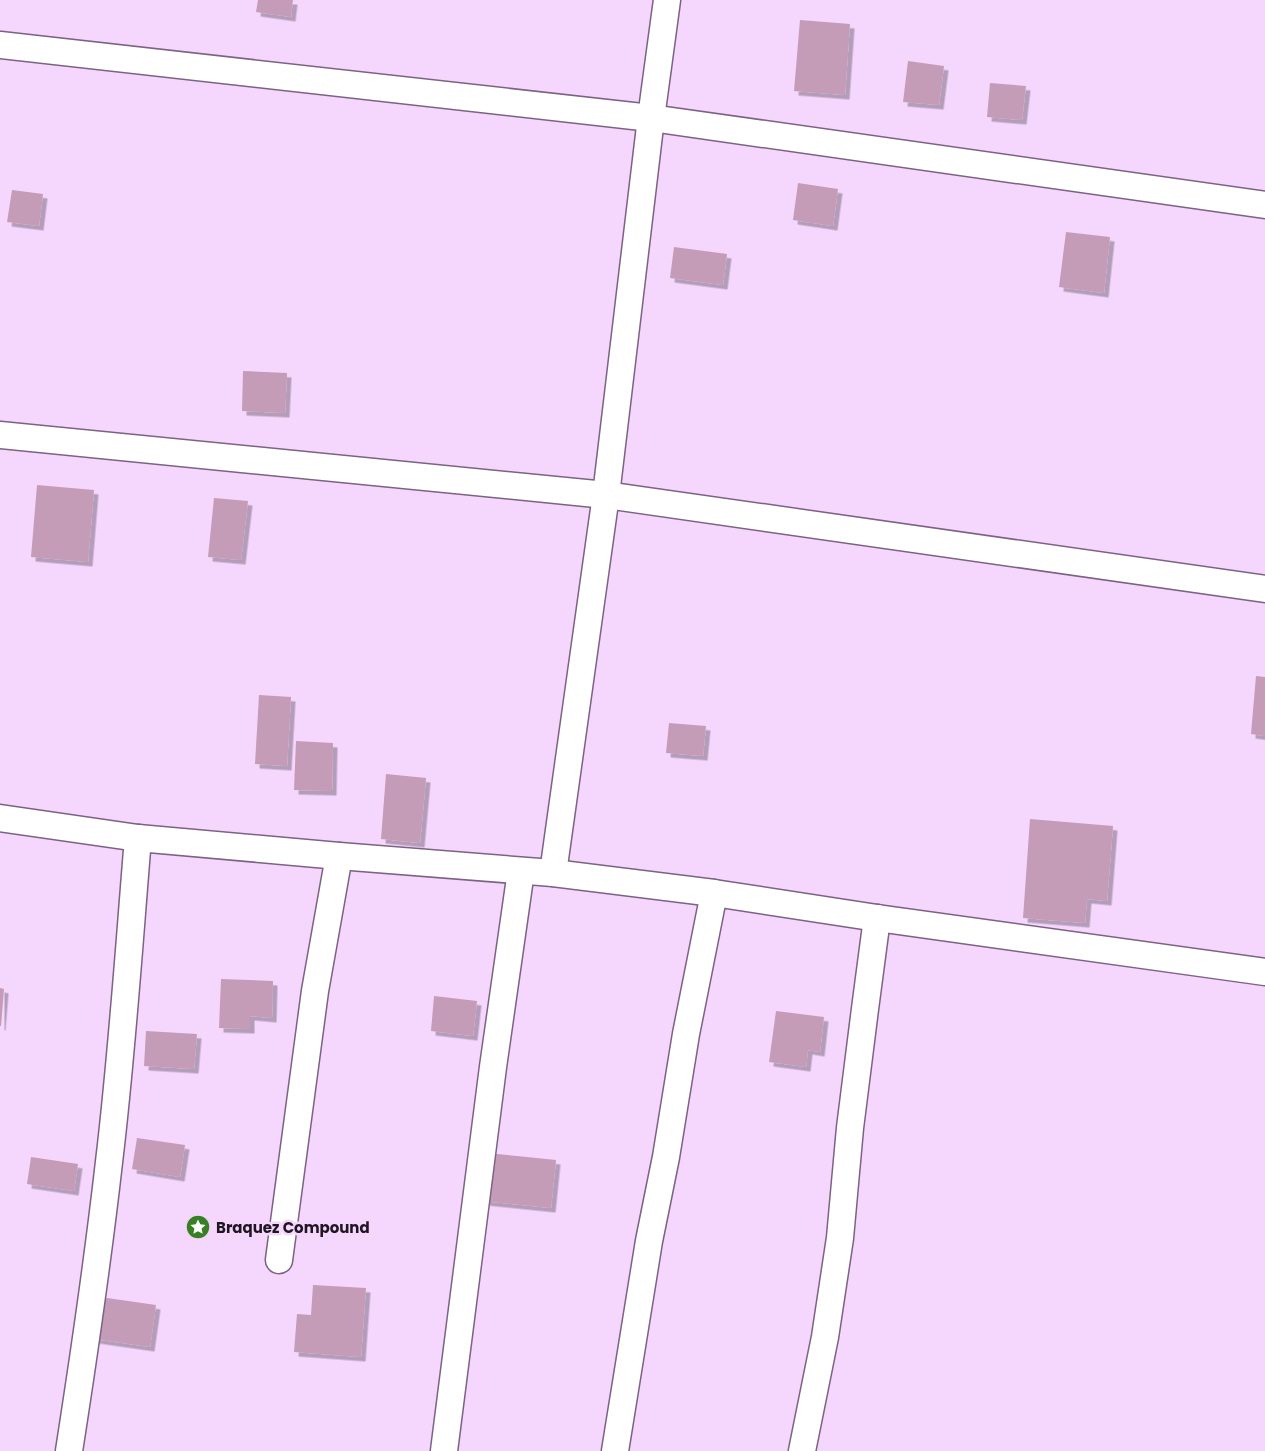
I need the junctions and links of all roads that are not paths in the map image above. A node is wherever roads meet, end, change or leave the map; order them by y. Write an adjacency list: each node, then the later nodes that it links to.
1 (667, 0): 3 (street)
2 (0, 46): 3 (street)
3 (651, 118): 4 (street); 6 (street)
4 (1265, 205)
5 (0, 435): 6 (street)
6 (606, 495): 7 (street); 12 (street)
7 (1265, 589)
8 (0, 818): 9 (street)
9 (138, 838): 10 (street); 17 (street)
10 (339, 856): 11 (street); 16 (street)
11 (521, 870): 12 (street); 18 (street)
12 (553, 873): 13 (street)
13 (714, 893): 14 (street); 19 (street)
14 (877, 918): 15 (street); 20 (street)
15 (1265, 972)
16 (279, 1260)
17 (69, 1451)
18 (444, 1451)
19 (615, 1451)
20 (802, 1451)

